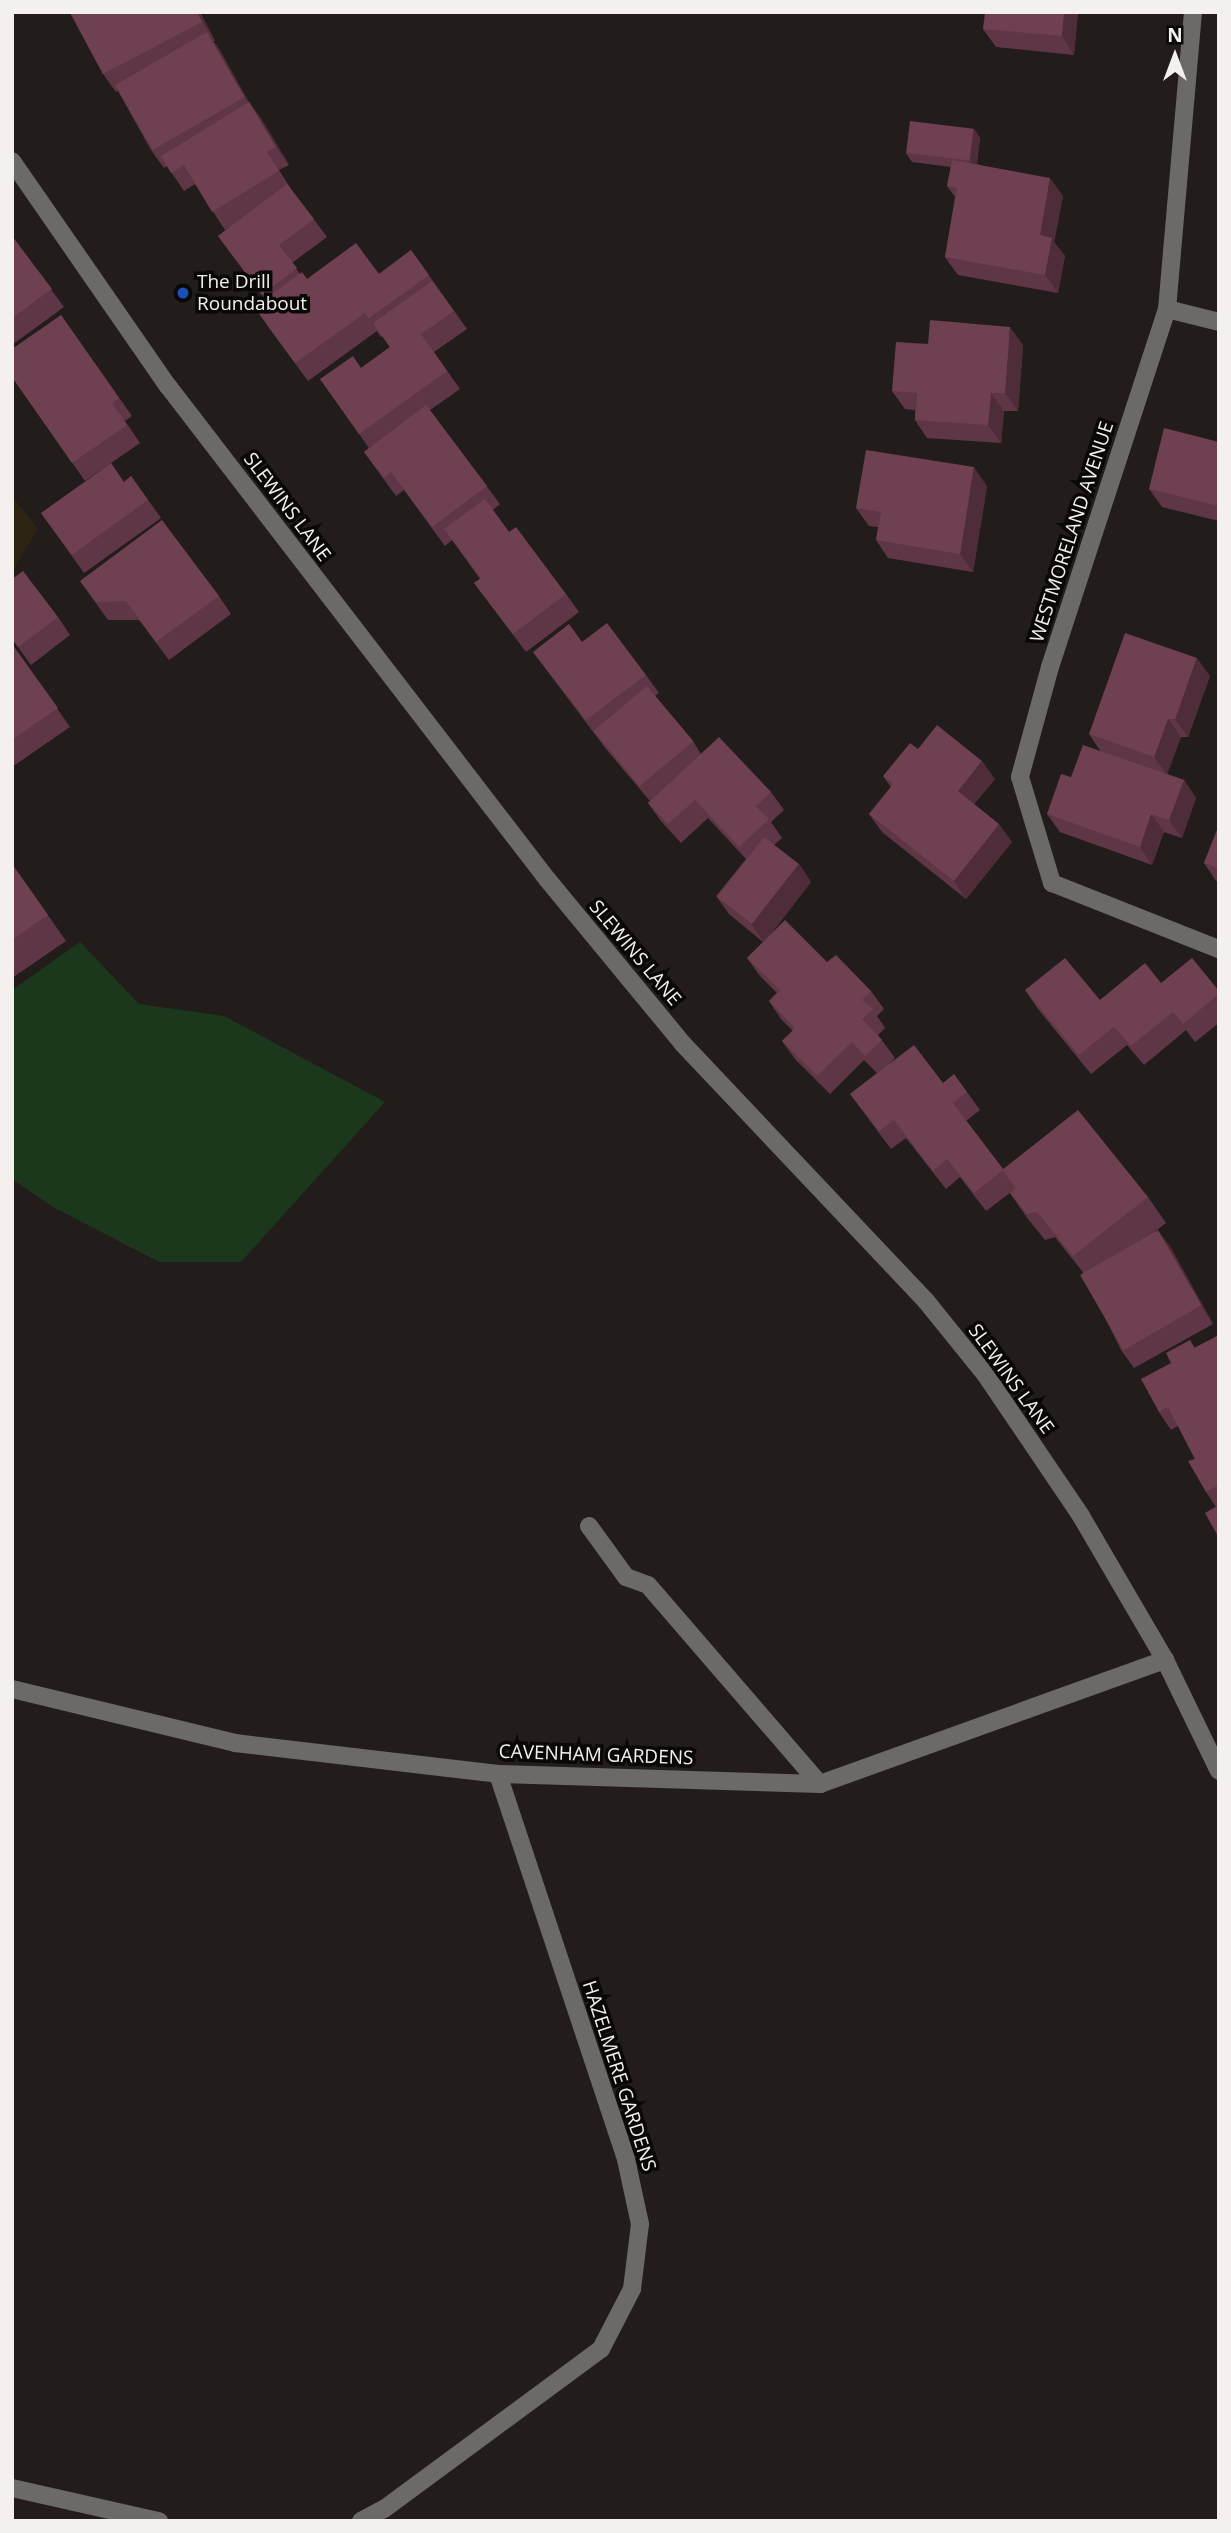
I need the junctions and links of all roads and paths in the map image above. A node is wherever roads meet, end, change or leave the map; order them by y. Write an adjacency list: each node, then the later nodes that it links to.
1 (1193, 12): 3 (street, WESTMORELAND AVENUE)
2 (12, 161): 7 (street, SLEWINS LANE)
3 (1167, 310): 4 (street); 5 (street, WESTMORELAND AVENUE)
4 (1219, 322)
5 (1219, 948)
6 (589, 1526): 11 (street)
7 (1165, 1660): 9 (street, SLEWINS LANE); 11 (street, CAVENHAM GARDENS)
8 (12, 1689): 10 (street, CAVENHAM GARDENS)
9 (1219, 1770)
10 (498, 1774): 11 (street, CAVENHAM GARDENS); 14 (street, HAZELMERE GARDENS)
11 (820, 1784)
12 (12, 2488): 13 (street)
13 (159, 2521)
14 (361, 2521)

